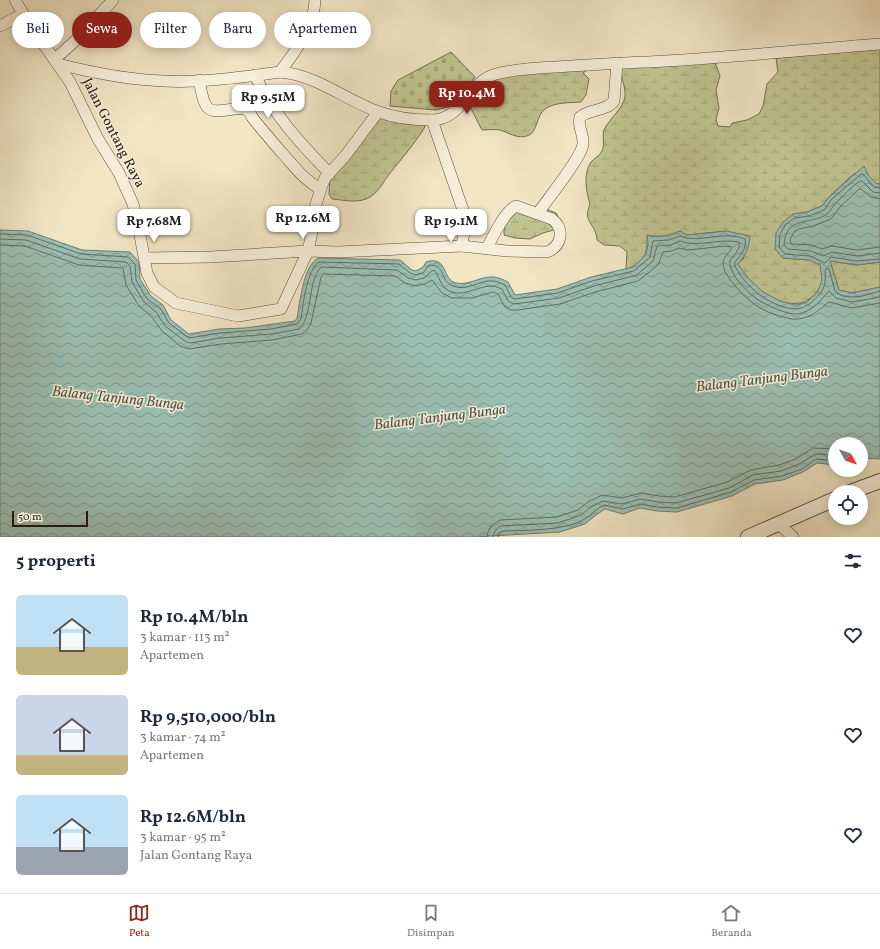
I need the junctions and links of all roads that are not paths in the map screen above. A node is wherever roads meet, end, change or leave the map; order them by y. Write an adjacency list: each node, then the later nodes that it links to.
1 (15, 0): 4 (street, Jalan Gontang Raya)
2 (113, 0): 9 (street)
3 (315, 0): 11 (street)
4 (22, 12)
5 (12, 20): 6 (street)
6 (0, 26)
7 (880, 44): 10 (street)
8 (46, 48): 9 (street, Jalan Gontang Raya)
9 (56, 62): 13 (street); 22 (street, Jalan Gontang Raya)
10 (617, 64): 15 (street); 18 (street)
11 (280, 72): 12 (street); 14 (street)
12 (255, 75): 13 (street); 16 (street)
13 (199, 80): 17 (street)
14 (378, 112): 15 (street); 16 (street)
15 (432, 120): 19 (street)
16 (329, 173): 17 (street)
17 (320, 189): 21 (street)
18 (538, 213): 20 (street); 20 (street)
19 (462, 246): 20 (street); 21 (street)
20 (487, 248)
21 (308, 251): 22 (street); 22 (street, Jalan Gontang Raya)
22 (145, 258)
23 (880, 481): 24 (street)
24 (868, 485)
25 (828, 502): 26 (street)
26 (779, 524): 27 (street); 28 (street)
27 (748, 537)
28 (793, 537)

